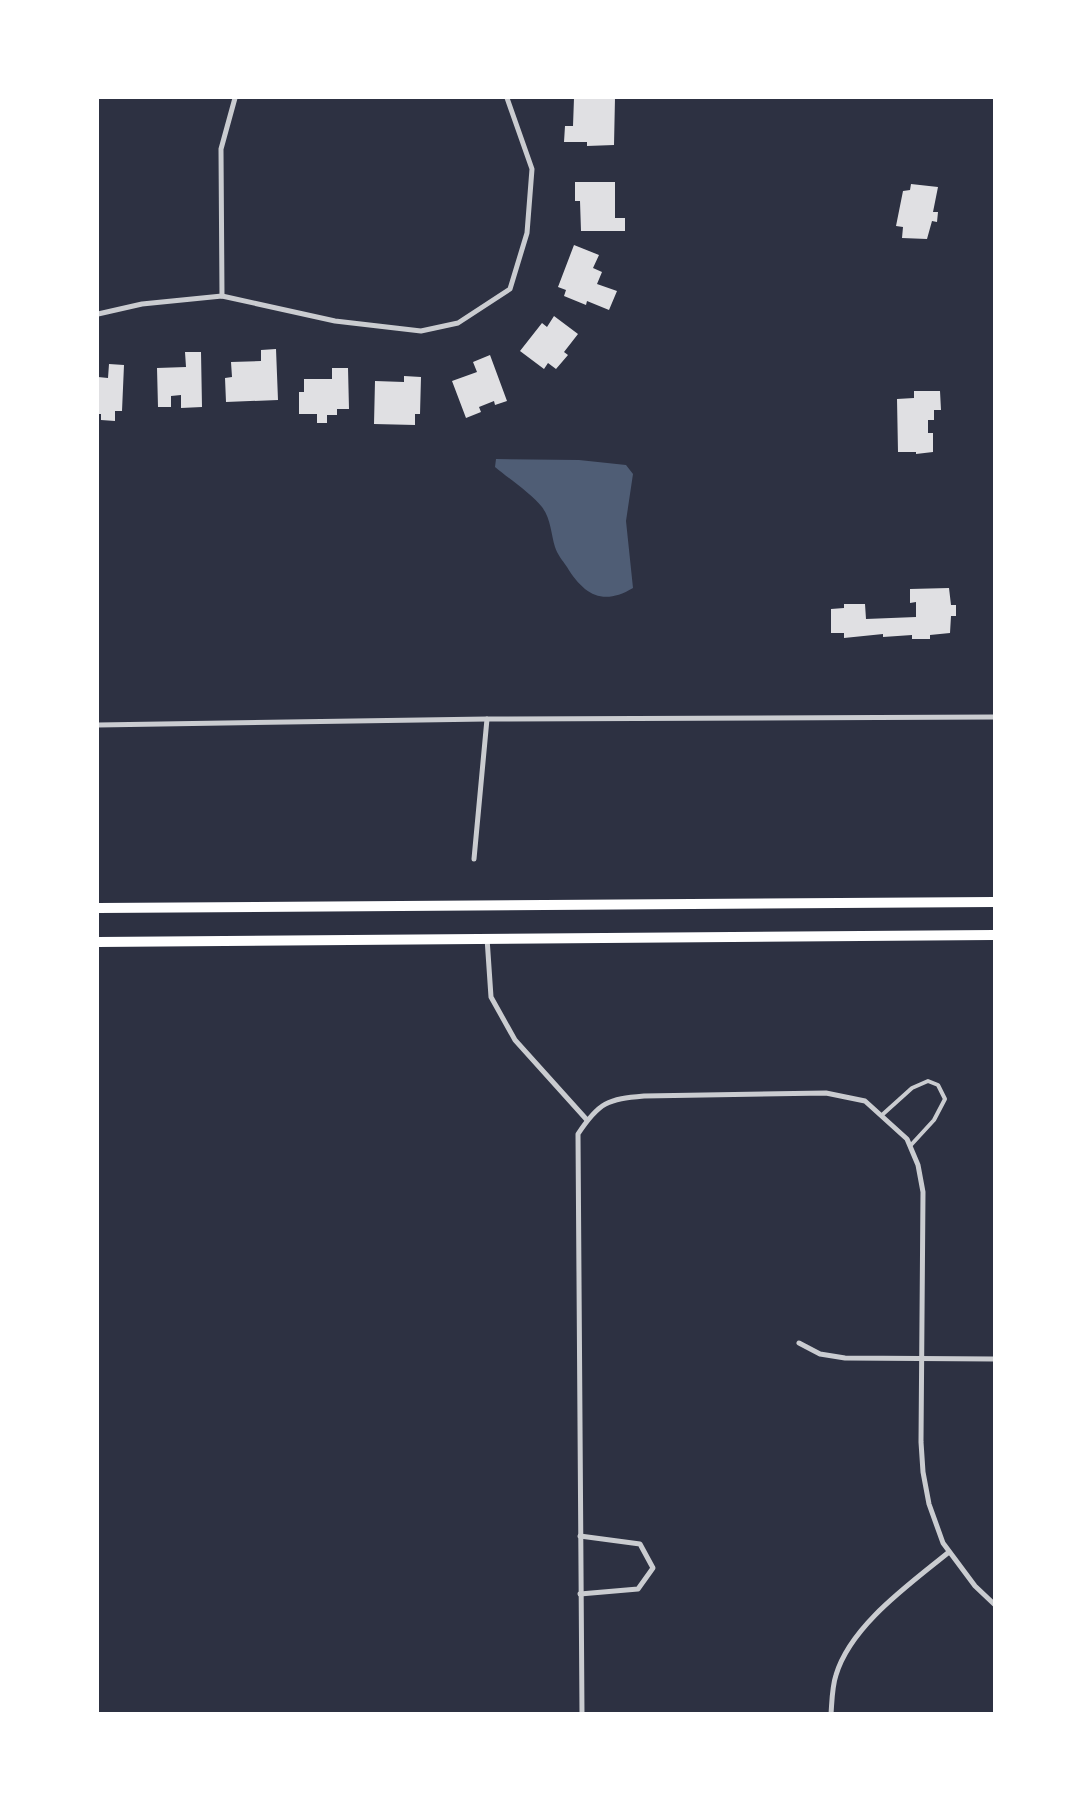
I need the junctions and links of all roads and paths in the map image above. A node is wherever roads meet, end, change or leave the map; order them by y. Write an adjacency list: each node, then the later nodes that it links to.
1 (235, 98): 3 (street)
2 (507, 98): 3 (street)
3 (222, 296): 4 (street)
4 (98, 314)
5 (994, 717): 6 (street)
6 (487, 720): 7 (street); 8 (street)
7 (98, 725)
8 (474, 859)
9 (994, 902): 10 (main road)
10 (98, 908)
11 (994, 935): 12 (main road)
12 (487, 938): 13 (main road); 15 (street)
13 (98, 942)
14 (882, 1115): 15 (street); 16 (street); 16 (lane)
15 (587, 1120): 20 (street)
16 (911, 1145): 19 (street)
17 (800, 1343): 19 (street)
18 (994, 1359): 19 (street)
19 (922, 1360): 21 (street)
20 (580, 1536): 22 (street); 22 (street)
21 (949, 1552): 23 (street); 25 (street)
22 (580, 1594): 24 (street)
23 (994, 1604)
24 (582, 1714)
25 (831, 1714)

